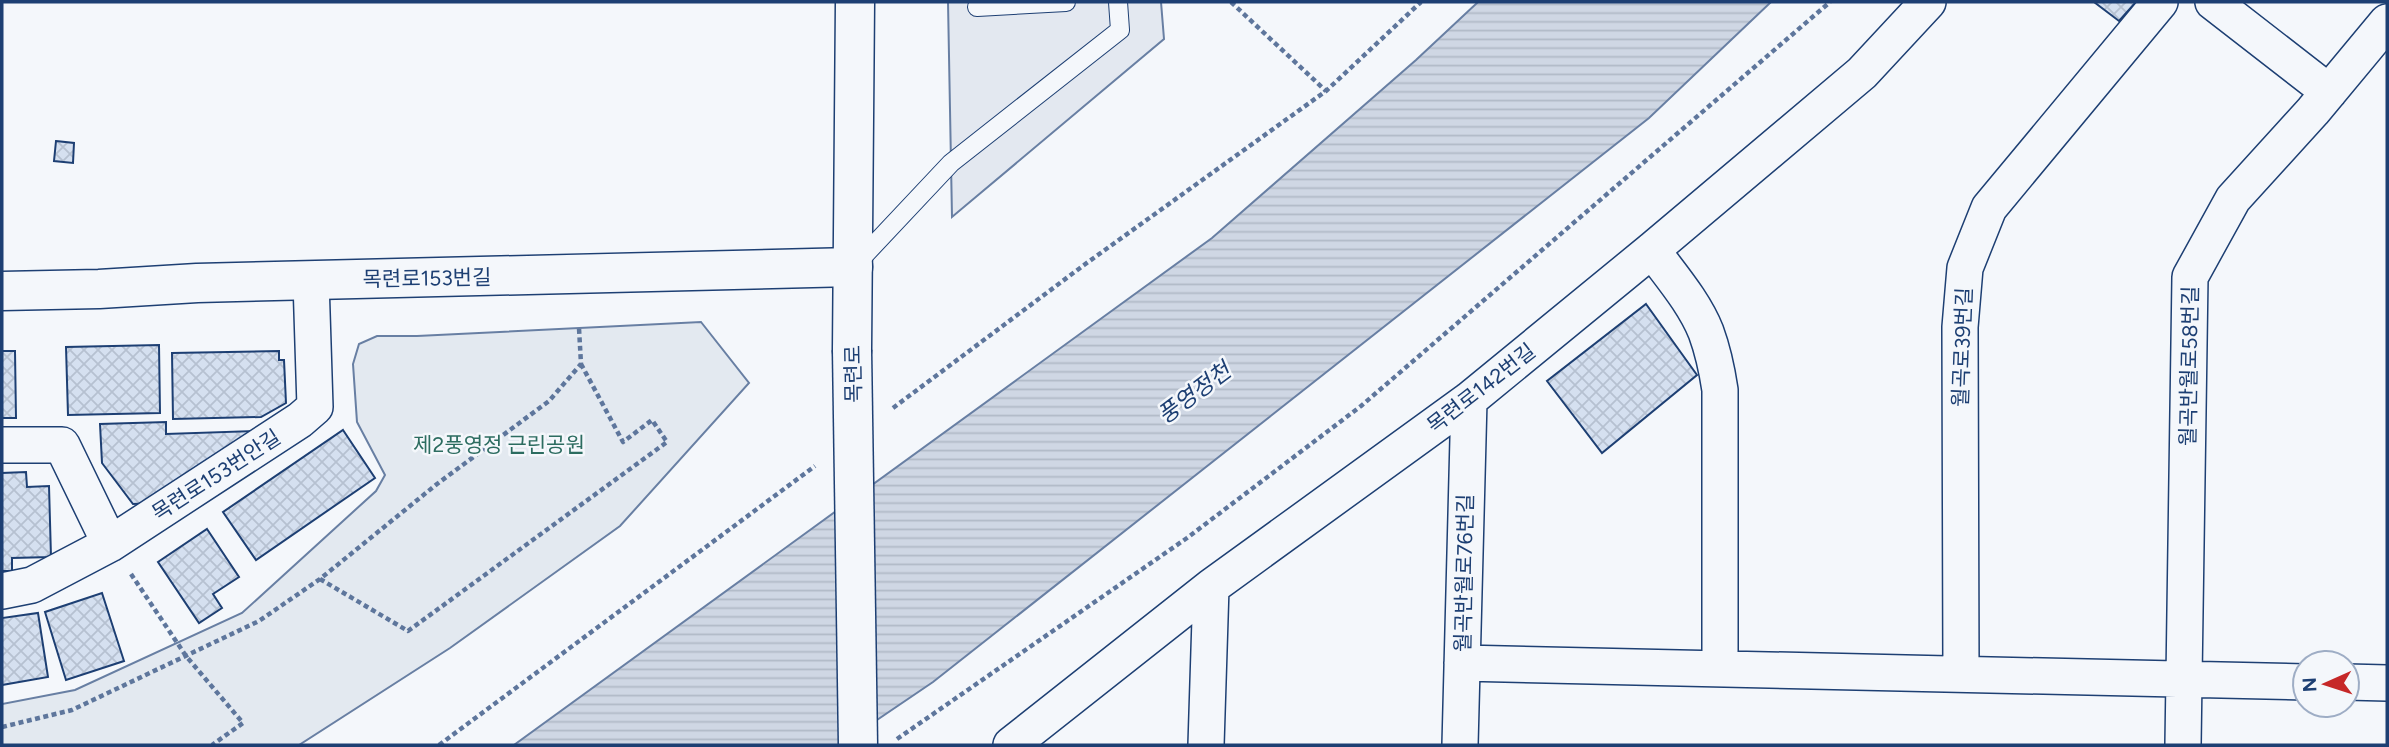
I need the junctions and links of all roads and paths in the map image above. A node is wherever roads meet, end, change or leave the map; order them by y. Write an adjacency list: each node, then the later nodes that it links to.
1 (855, 2): 15 (street, 목련로)
2 (1066, 2): 10 (lane)
3 (1118, 2): 15 (lane)
4 (1230, 2): 12 (path)
5 (1421, 2): 12 (path)
6 (1830, 2): 40 (path)
7 (1928, 2): 14 (street, 목련로142번길)
8 (2160, 2): 31 (street, 월곡로39번길)
9 (2213, 2): 13 (street)
10 (977, 7)
11 (2377, 35): 13 (street, 월곡반월로58번길)
12 (1326, 91): 21 (path)
13 (2329, 92): 32 (street, 월곡반월로58번길)
14 (1652, 250): 20 (street, 목련로142번길); 30 (street)
15 (853, 267): 16 (street, 목련로153번길); 39 (street, 목련로, bridge)
16 (311, 281): 17 (street, 목련로153번길); 24 (street, 목련로153번안길)
17 (2, 291)
18 (579, 328): 19 (path)
19 (581, 364): 25 (path); 25 (path)
20 (1469, 400): 26 (street, 목련로142번길); 29 (street, 월곡반월로76번길)
21 (891, 410)
22 (2, 446): 24 (street)
23 (825, 458): 38 (path)
24 (110, 544): 27 (street, 목련로153번안길); 28 (path)
25 (320, 579): 28 (path)
26 (1212, 587): 41 (street, 목련로142번길); 42 (street)
27 (2, 591)
28 (186, 656): 36 (path); 37 (path)
29 (1462, 663): 30 (street); 43 (street, 월곡반월로76번길)
30 (1720, 669): 31 (street)
31 (1961, 674): 32 (street)
32 (2185, 679): 33 (street); 44 (street, 월곡반월로58번길)
33 (2291, 682)
34 (2361, 682): 35 (street)
35 (2387, 683)
36 (2, 727)
37 (212, 745)
38 (439, 745)
39 (858, 745)
40 (888, 745)
41 (1011, 745)
42 (1206, 745)
43 (1460, 745)
44 (2183, 745)

